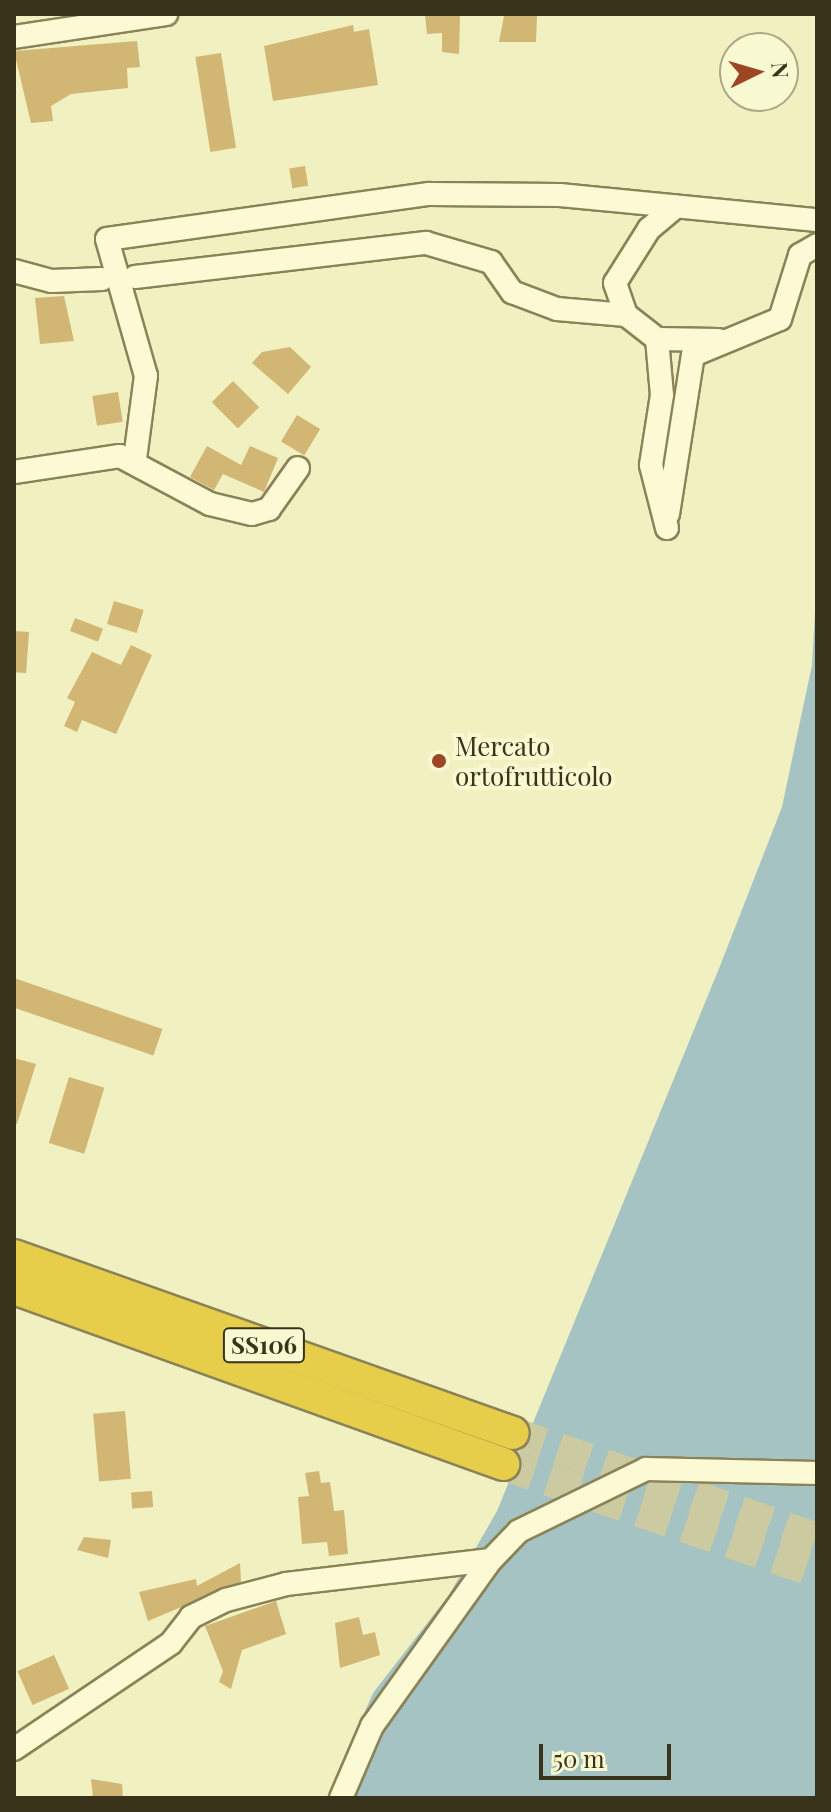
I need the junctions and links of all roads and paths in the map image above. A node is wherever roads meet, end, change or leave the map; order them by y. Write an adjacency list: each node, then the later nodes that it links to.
1 (166, 14): 2 (street)
2 (14, 37)
3 (676, 206): 4 (street); 9 (street); 12 (street)
4 (817, 220)
5 (817, 245): 11 (street)
6 (14, 271): 8 (street)
7 (135, 277): 9 (street)
8 (102, 279)
9 (626, 315): 10 (street)
10 (657, 339): 11 (street); 11 (street)
11 (724, 340)
12 (135, 459): 13 (street); 14 (street)
13 (298, 468)
14 (14, 472)
15 (14, 1256): 17 (highway, SS106)
16 (14, 1288): 18 (highway, SS106)
17 (513, 1433)
18 (503, 1464)
19 (817, 1473): 20 (street)
20 (480, 1559): 21 (street); 22 (street)
21 (14, 1749)
22 (341, 1798)

